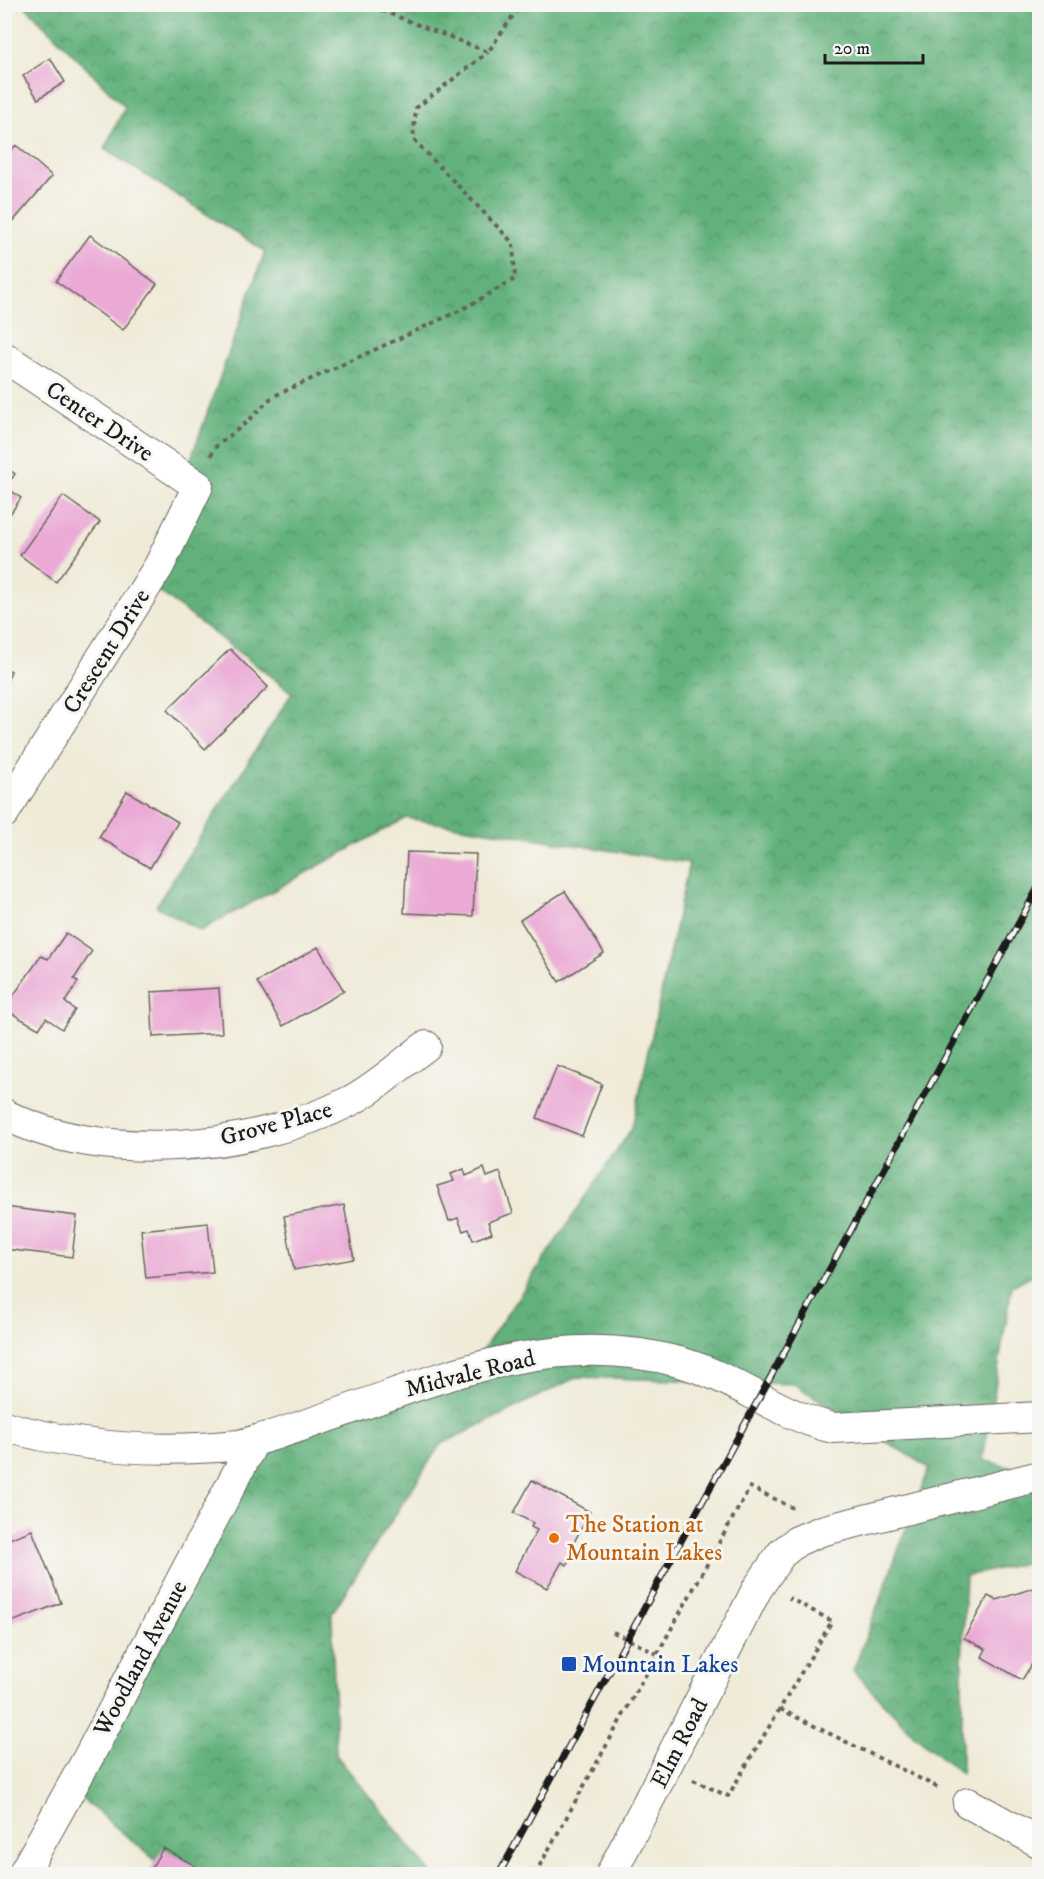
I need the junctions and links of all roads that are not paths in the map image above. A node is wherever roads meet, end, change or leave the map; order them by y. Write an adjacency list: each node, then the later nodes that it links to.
1 (4, 357): 2 (street, Center Drive)
2 (197, 485): 3 (street, Crescent Drive)
3 (4, 813)
4 (426, 1046): 5 (street, Grove Place)
5 (4, 1114)
6 (1040, 1417): 8 (street, Midvale Road)
7 (4, 1426): 8 (street, Midvale Road)
8 (255, 1441): 12 (street, Woodland Avenue)
9 (1040, 1476): 13 (street, Elm Road)
10 (968, 1803): 11 (street)
11 (1040, 1842)
12 (23, 1875)
13 (611, 1875)

